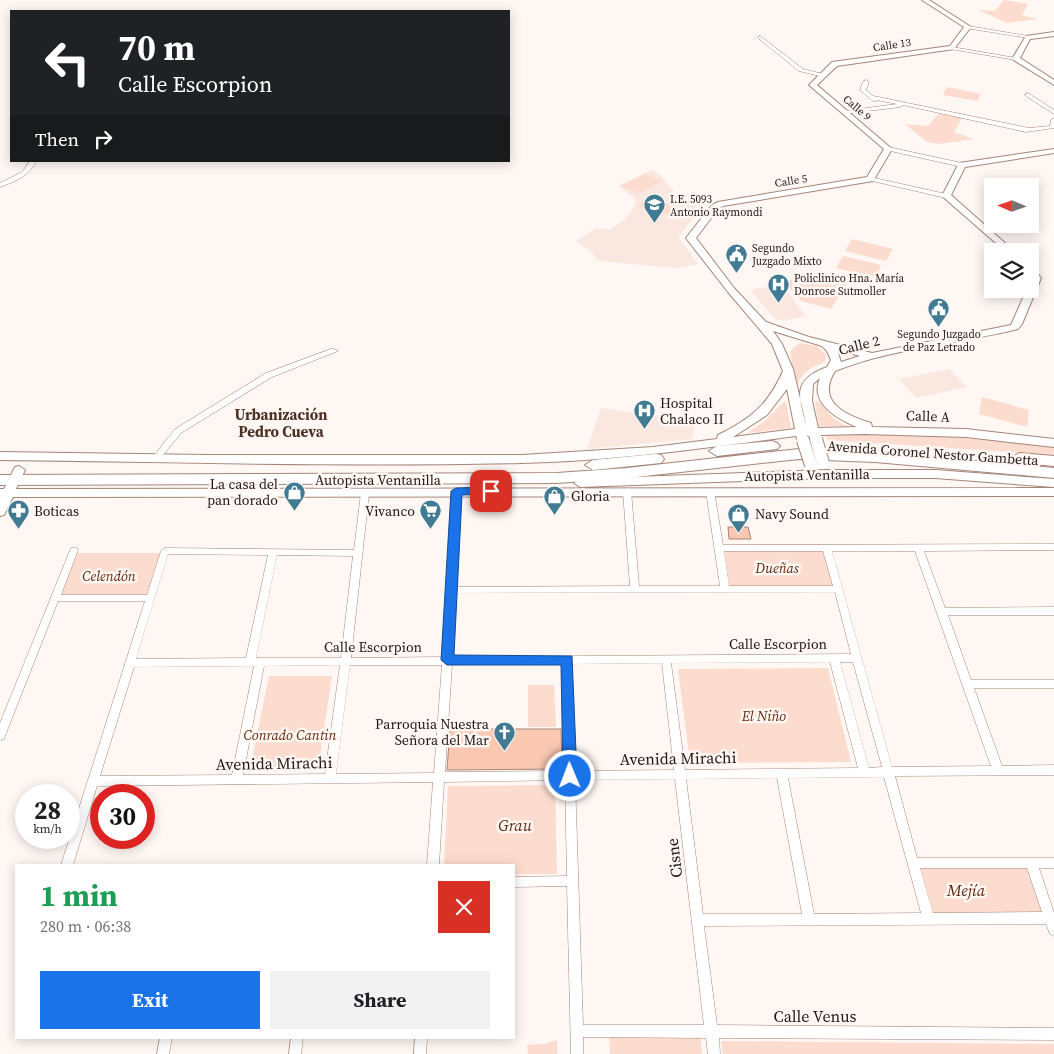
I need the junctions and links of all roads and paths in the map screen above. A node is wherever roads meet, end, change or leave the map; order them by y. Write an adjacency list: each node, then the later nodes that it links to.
1 (925, 0): 2 (street)
2 (968, 27): 5 (street); 6 (street)
3 (1054, 34): 5 (street)
4 (760, 37): 8 (street)
5 (1028, 37): 7 (street)
6 (952, 48): 7 (street); 8 (street, Calle 13)
7 (1016, 59): 10 (street)
8 (824, 74): 16 (street, Calle 9)
9 (866, 82): 12 (street)
10 (1054, 82)
11 (1028, 95): 15 (street)
12 (872, 97): 13 (street); 14 (street)
13 (908, 104): 14 (street); 18 (street)
14 (885, 108): 16 (street)
15 (1054, 112)
16 (845, 113): 20 (street, Calle 9)
17 (1054, 120): 18 (street)
18 (1030, 130): 19 (street)
19 (1010, 132)
20 (888, 148): 23 (street); 24 (street)
21 (1054, 150): 23 (street)
22 (33, 162): 25 (street)
23 (962, 165): 26 (street)
24 (870, 179): 26 (street); 29 (street, Calle 5)
25 (0, 185)
26 (946, 196): 27 (street)
27 (1001, 243)
28 (1025, 298): 34 (street, Calle 2)
29 (762, 324): 30 (street); 33 (street)
30 (805, 338): 31 (street); 33 (street)
31 (824, 343): 34 (street); 35 (street)
32 (334, 351): 42 (street)
33 (784, 356): 36 (street)
34 (874, 356): 35 (street, Calle 2)
35 (832, 367): 37 (street); 40 (street, Calle 2)
36 (788, 369): 39 (street); 40 (street)
37 (882, 430): 38 (street, Calle A); 40 (street, Calle A)
38 (1054, 443)
39 (709, 444): 40 (street, Autopista Ventanilla); 42 (street, Autopista Ventanilla)
40 (814, 452): 43 (highway, Avenida Coronel Nestor Gambetta); 45 (highway, Avenida Coronel Nestor Gambetta); 46 (highway, Autopista Ventanilla); 47 (highway, Autopista Ventanilla); 48 (street, Autopista Ventanilla); 50 (street, Autopista Ventanilla)
41 (0, 456): 42 (street, Autopista Ventanilla)
42 (156, 458)
43 (1054, 461)
44 (0, 470): 47 (highway, Autopista Ventanilla)
45 (1054, 473)
46 (427, 480): 47 (highway, Autopista Ventanilla); 49 (highway)
47 (9, 483): 54 (street, Autopista Ventanilla); 55 (street)
48 (1054, 483)
49 (456, 491): 50 (street, Autopista Ventanilla); 54 (street, Autopista Ventanilla); 65 (street)
50 (562, 491): 51 (street, Autopista Ventanilla)
51 (627, 491): 52 (street, Autopista Ventanilla); 66 (street)
52 (710, 491): 53 (street, Autopista Ventanilla); 57 (street)
53 (1054, 492)
54 (365, 493): 62 (street)
55 (0, 512)
56 (1054, 547): 59 (street)
57 (719, 548): 58 (street); 63 (street)
58 (827, 548): 59 (street); 64 (street)
59 (919, 548): 70 (street)
60 (74, 550): 67 (street)
61 (273, 552): 62 (street); 68 (street); 78 (street)
62 (359, 553): 76 (street)
63 (725, 589): 64 (street); 66 (street)
64 (838, 589): 72 (street)
65 (452, 590): 66 (street); 74 (street)
66 (635, 590)
67 (55, 598): 68 (street); 81 (street)
68 (150, 598): 77 (street)
69 (1054, 611): 70 (street)
70 (941, 612): 79 (street)
71 (834, 658): 72 (street, Calle Escorpion); 73 (street, Calle Escorpion); 84 (street)
72 (856, 658): 85 (street)
73 (666, 659): 75 (street, Calle Escorpion); 87 (street, Cisne)
74 (447, 660): 75 (street, Calle Escorpion); 76 (street, Calle Escorpion); 89 (street)
75 (567, 660): 88 (street)
76 (346, 661): 78 (street, Calle Escorpion); 90 (street)
77 (130, 662): 78 (street, Calle Escorpion); 92 (street)
78 (255, 662): 91 (street)
79 (967, 684): 80 (street); 83 (street)
80 (1054, 684)
81 (0, 736)
82 (1054, 770): 83 (street, Avenida Mirachi)
83 (998, 771): 85 (street, Avenida Mirachi)
84 (865, 772): 85 (street, Avenida Mirachi); 86 (street, Avenida Mirachi)
85 (888, 772): 93 (street)
86 (782, 773): 87 (street, Avenida Mirachi); 100 (street)
87 (680, 775): 88 (street, Avenida Mirachi); 102 (street, Cisne)
88 (570, 776): 89 (street, Avenida Mirachi); 98 (street)
89 (439, 777): 90 (street, Avenida Mirachi); 97 (street)
90 (330, 778): 91 (street, Avenida Mirachi)
91 (237, 780): 92 (street, Avenida Mirachi)
92 (93, 781): 96 (street)
93 (913, 863): 94 (street); 101 (street)
94 (1031, 863): 95 (street); 103 (street)
95 (1054, 863)
96 (67, 864)
97 (433, 864)
98 (573, 881): 99 (street); 104 (street)
99 (515, 882)
100 (809, 918): 101 (street); 102 (street)
101 (928, 918): 103 (street)
102 (698, 920): 105 (street, Cisne)
103 (1052, 924)
104 (576, 1031): 105 (street, Calle Venus); 113 (street)
105 (712, 1032): 106 (street, Calle Venus); 114 (street, Cisne)
106 (1054, 1034)
107 (166, 1039): 110 (street)
108 (297, 1039): 111 (street)
109 (421, 1039): 112 (street)
110 (163, 1054)
111 (295, 1054)
112 (420, 1054)
113 (577, 1054)
114 (714, 1054)

